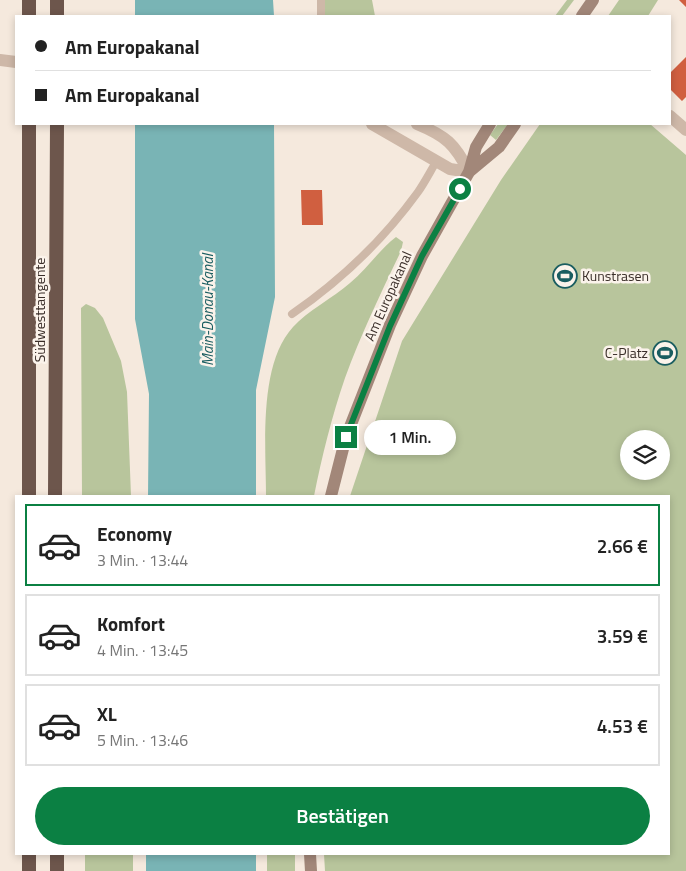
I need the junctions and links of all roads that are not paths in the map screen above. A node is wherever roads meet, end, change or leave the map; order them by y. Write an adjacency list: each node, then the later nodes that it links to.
1 (29, 0): 5 (highway)
2 (57, 0): 6 (highway)
3 (321, 0): 7 (lane)
4 (594, 0): 8 (main road)
5 (29, 15)
6 (57, 15)
7 (321, 15)
8 (583, 15)
9 (0, 60): 10 (street)
10 (15, 62)
11 (671, 117): 18 (street)
12 (29, 125): 22 (highway, Südwesttangente)
13 (57, 125): 23 (highway, Südwesttangente)
14 (374, 125): 19 (street)
15 (419, 125): 20 (street)
16 (489, 125): 20 (main road, Am Europakanal)
17 (514, 125): 20 (main road, Am Europakanal)
18 (686, 130)
19 (436, 162): 20 (street); 21 (lane)
20 (469, 172): 24 (main road, Am Europakanal)
21 (292, 314)
22 (29, 495)
23 (56, 495)
24 (331, 495)
25 (29, 855): 28 (highway)
26 (56, 855): 29 (highway)
27 (310, 855): 30 (main road)
28 (29, 871)
29 (57, 871)
30 (311, 871)

